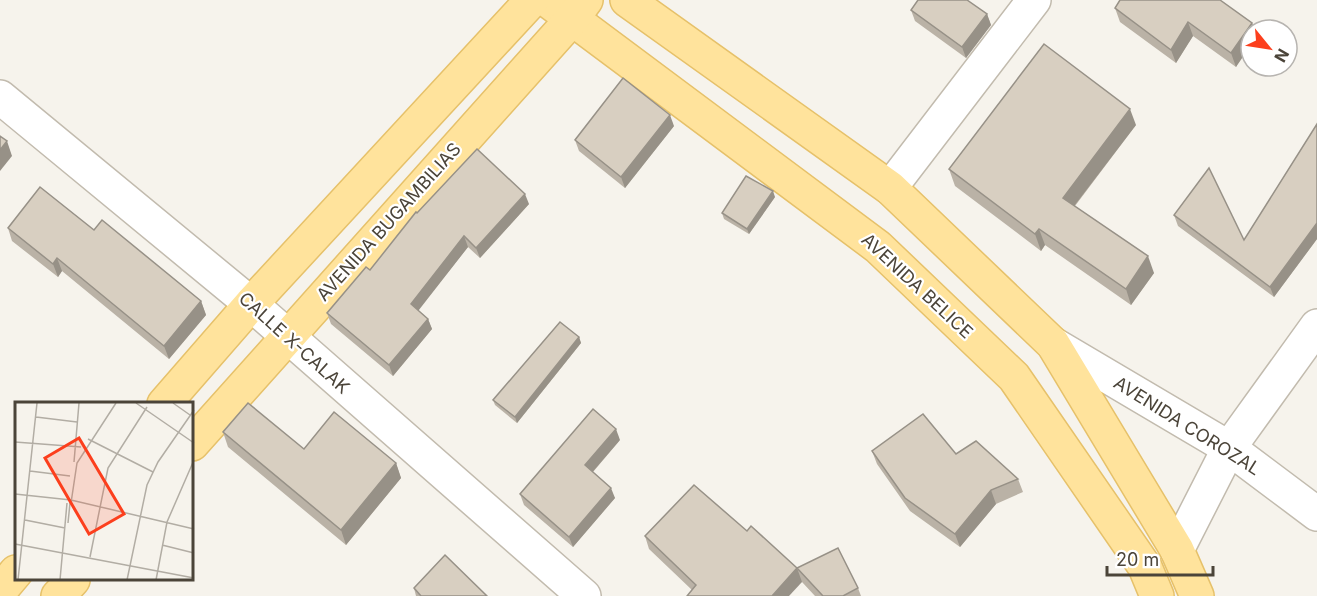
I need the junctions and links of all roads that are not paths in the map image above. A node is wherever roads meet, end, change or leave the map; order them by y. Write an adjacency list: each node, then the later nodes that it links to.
1 (532, 0): 7 (main road)
2 (627, 0): 6 (main road)
3 (1034, 0): 6 (street)
4 (568, 6): 9 (main road, AVENIDA BUGAMBILIAS); 21 (main road, AVENIDA BELICE)
5 (0, 97): 7 (street, CALLE X-CALAK)
6 (890, 188): 10 (main road)
7 (251, 304): 9 (street, CALLE X-CALAK); 11 (main road)
8 (1317, 326): 13 (street)
9 (286, 337): 12 (main road, AVENIDA BUGAMBILIAS); 20 (street, CALLE X-CALAK)
10 (1053, 344): 13 (street, AVENIDA COROZAL); 15 (main road)
11 (166, 402)
12 (194, 442)
13 (1229, 448): 14 (street, AVENIDA COROZAL); 15 (street)
14 (1317, 514)
15 (1177, 550): 22 (main road)
16 (15, 573): 18 (main road)
17 (71, 581): 19 (main road)
18 (0, 591)
19 (58, 596)
20 (584, 596)
21 (1157, 596)
22 (1197, 596)

